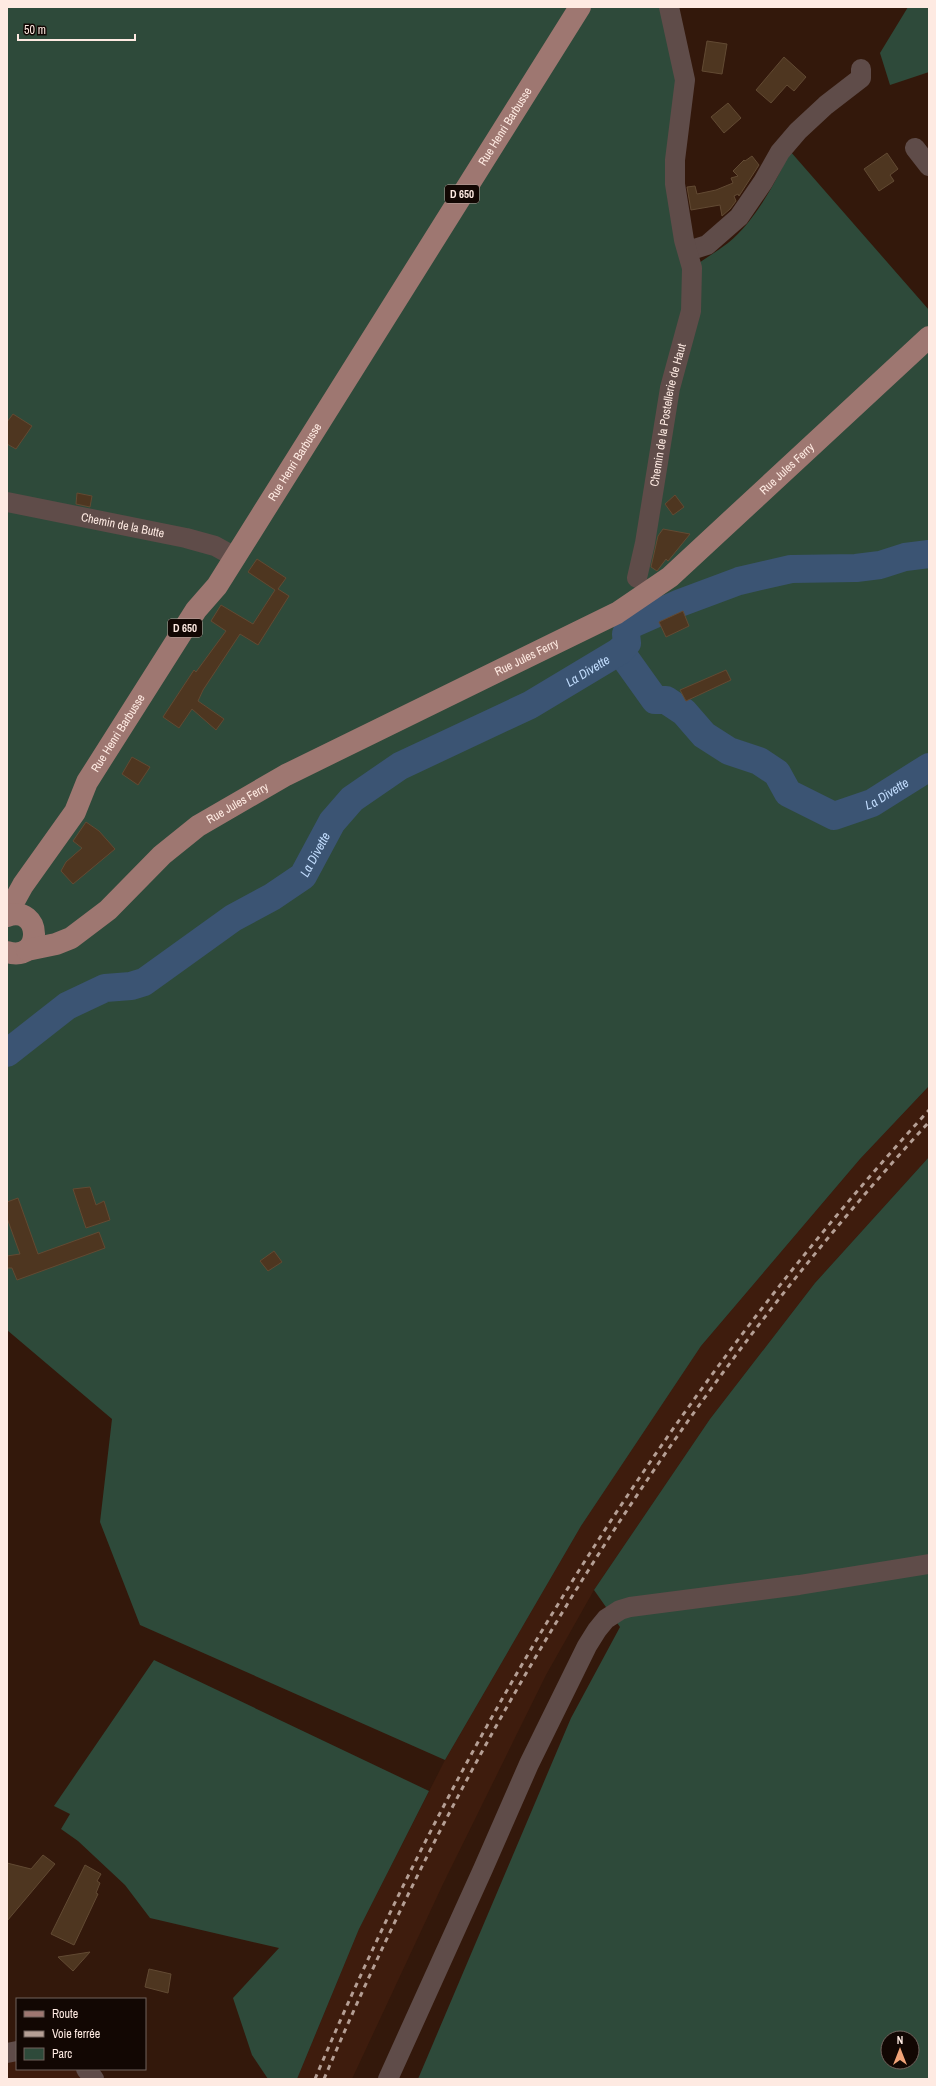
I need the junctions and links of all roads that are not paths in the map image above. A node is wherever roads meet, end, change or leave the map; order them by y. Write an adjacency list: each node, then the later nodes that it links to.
1 (580, 7): 9 (main road, Rue Henri Barbusse / D 650)
2 (669, 7): 6 (street, Chemin de la Postellerie de Haut)
3 (861, 69): 6 (street)
4 (915, 148): 5 (street)
5 (929, 166)
6 (688, 252): 10 (street, Chemin de la Postellerie de Haut)
7 (929, 337): 12 (main road, Rue Jules Ferry)
8 (7, 502): 9 (street, Chemin de la Butte)
9 (235, 557): 11 (main road, Rue Henri Barbusse / D 650)
10 (637, 578)
11 (17, 918): 12 (main road, Rue Jules Ferry); 13 (main road)
12 (88, 924): 13 (main road, Rue Jules Ferry)
13 (13, 953)
14 (929, 1564): 17 (street)
15 (87, 2070): 16 (street)
16 (94, 2079)
17 (388, 2079)

